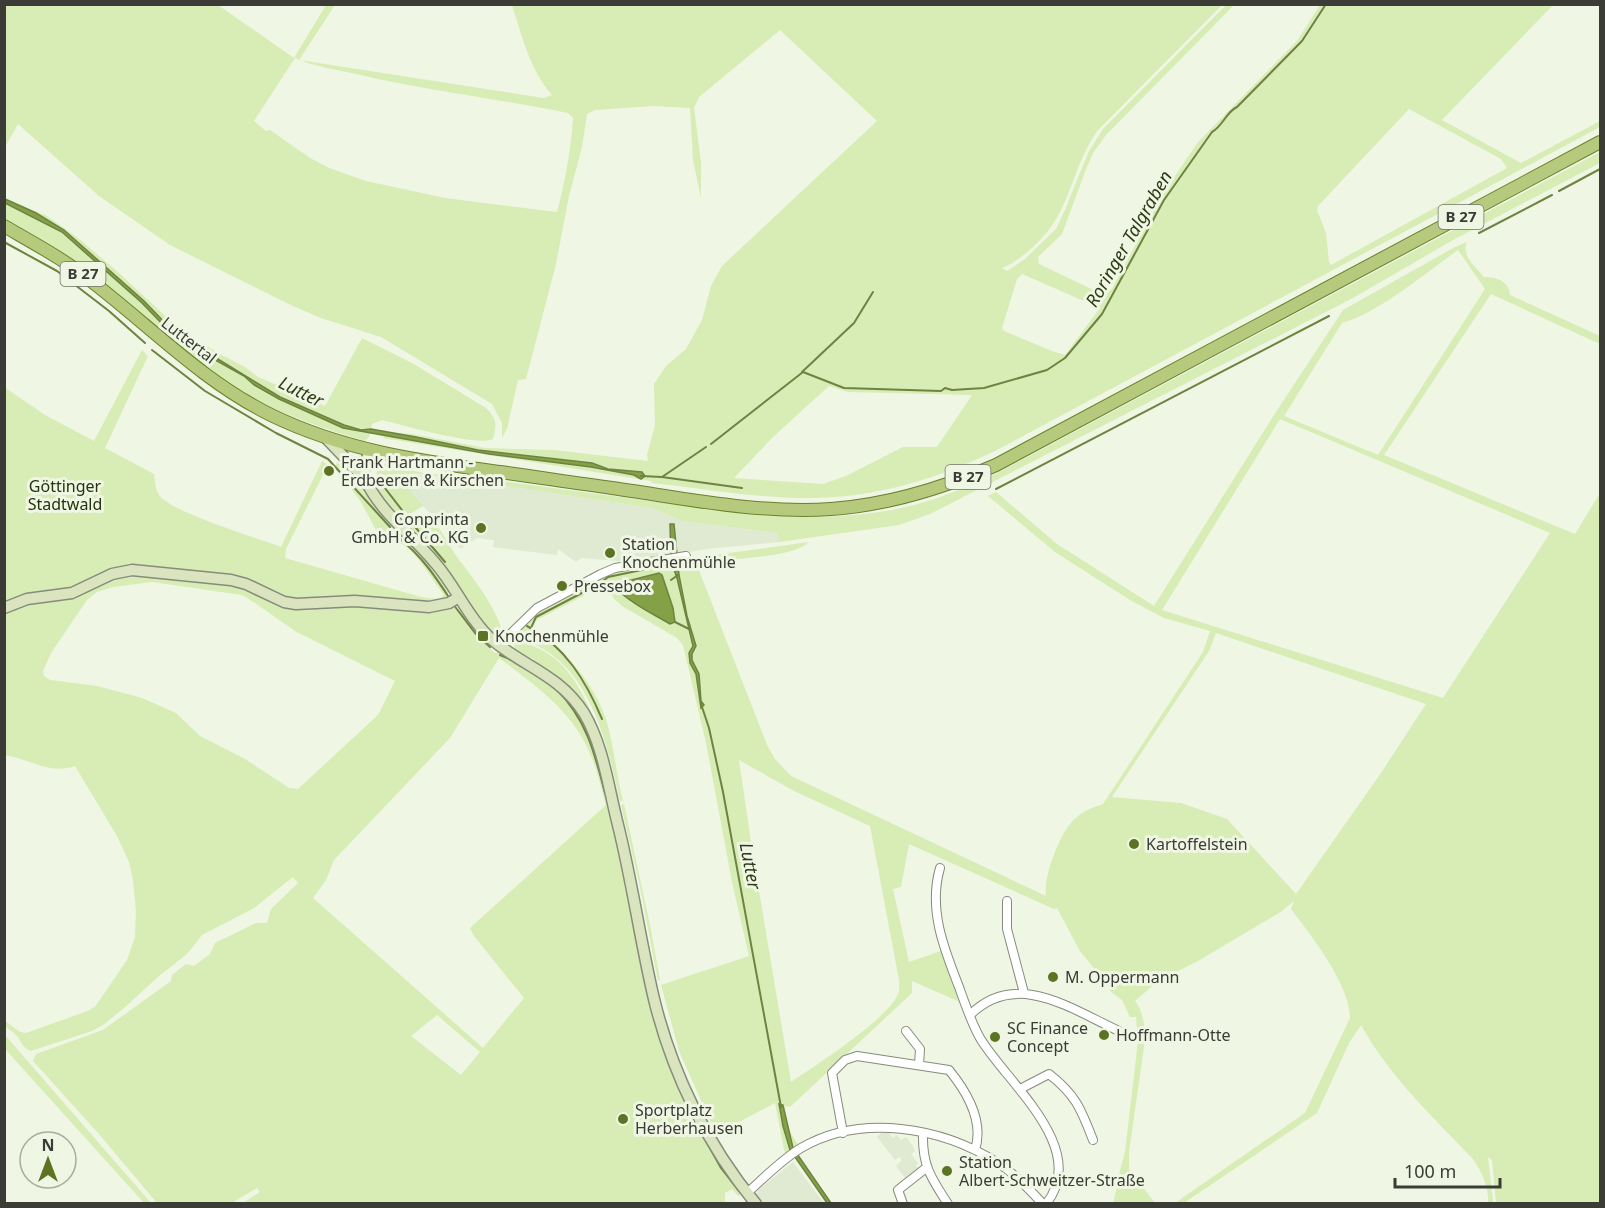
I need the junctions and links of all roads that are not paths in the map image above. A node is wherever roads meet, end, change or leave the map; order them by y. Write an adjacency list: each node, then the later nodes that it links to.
1 (1600, 142): 4 (main road, B 27)
2 (4, 226): 3 (main road, Luttertal / B 27)
3 (326, 438): 4 (main road, Luttertal / B 27); 5 (street)
4 (370, 451): 5 (street)
5 (367, 483): 7 (street)
6 (683, 556): 9 (street)
7 (459, 597): 8 (street); 9 (street)
8 (4, 608)
9 (499, 645): 23 (street)
10 (940, 867): 13 (street)
11 (1007, 901): 12 (street)
12 (1024, 993): 13 (street); 15 (street)
13 (968, 1012): 17 (street)
14 (906, 1031): 16 (street)
15 (1119, 1031)
16 (919, 1065): 18 (street); 21 (street)
17 (1020, 1089): 20 (street); 27 (street)
18 (843, 1133): 19 (street); 23 (street)
19 (923, 1133): 21 (street); 22 (street)
20 (1093, 1140)
21 (975, 1150): 27 (street)
22 (926, 1168): 25 (street); 26 (street)
23 (747, 1193): 24 (street)
24 (756, 1203)
25 (903, 1203)
26 (948, 1203)
27 (1044, 1203)

